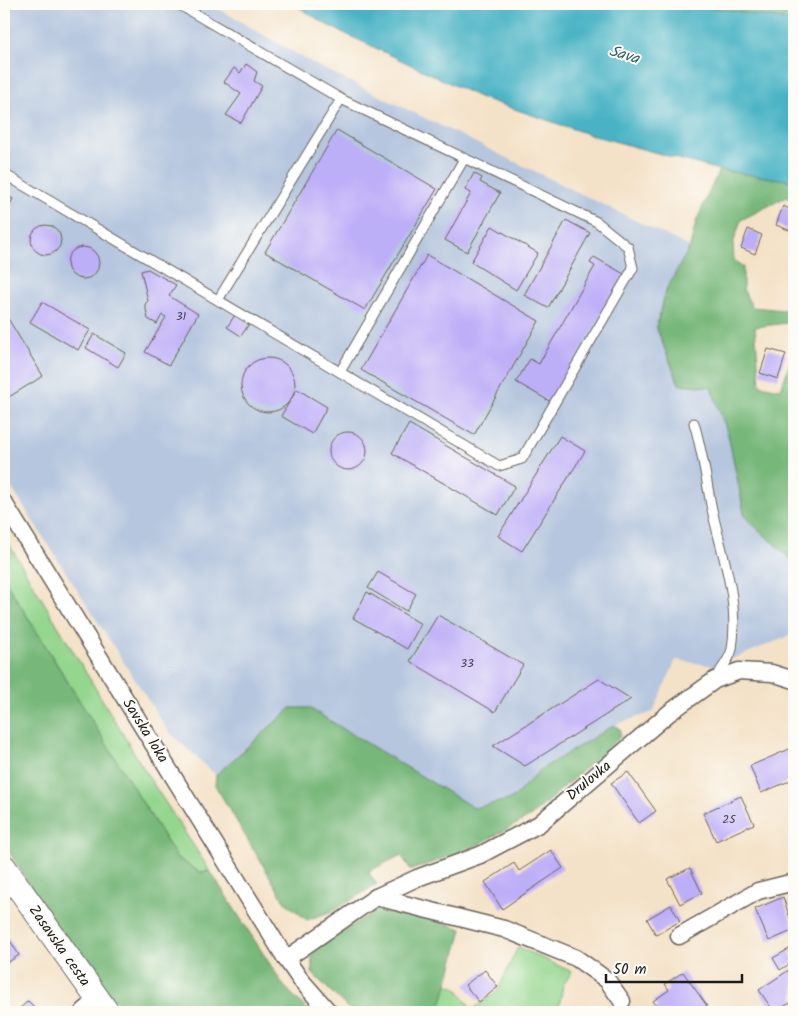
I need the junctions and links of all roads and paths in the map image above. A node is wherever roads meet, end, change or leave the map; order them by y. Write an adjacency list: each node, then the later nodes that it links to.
1 (178, 4): 2 (lane)
2 (341, 99): 3 (lane); 5 (lane)
3 (464, 159): 6 (lane); 6 (lane)
4 (4, 174): 5 (lane)
5 (218, 300): 6 (lane)
6 (340, 372)
7 (694, 423): 9 (lane)
8 (4, 503): 15 (street, Savska loka)
9 (714, 680): 10 (street, Drulovka); 13 (street, Drulovka)
10 (794, 680)
11 (4, 867): 17 (street, Zasavska cesta)
12 (794, 882): 14 (street)
13 (376, 896): 15 (street, Drulovka); 16 (street)
14 (679, 936)
15 (286, 959): 18 (street)
16 (622, 1001)
17 (96, 1008)
18 (329, 1012)

